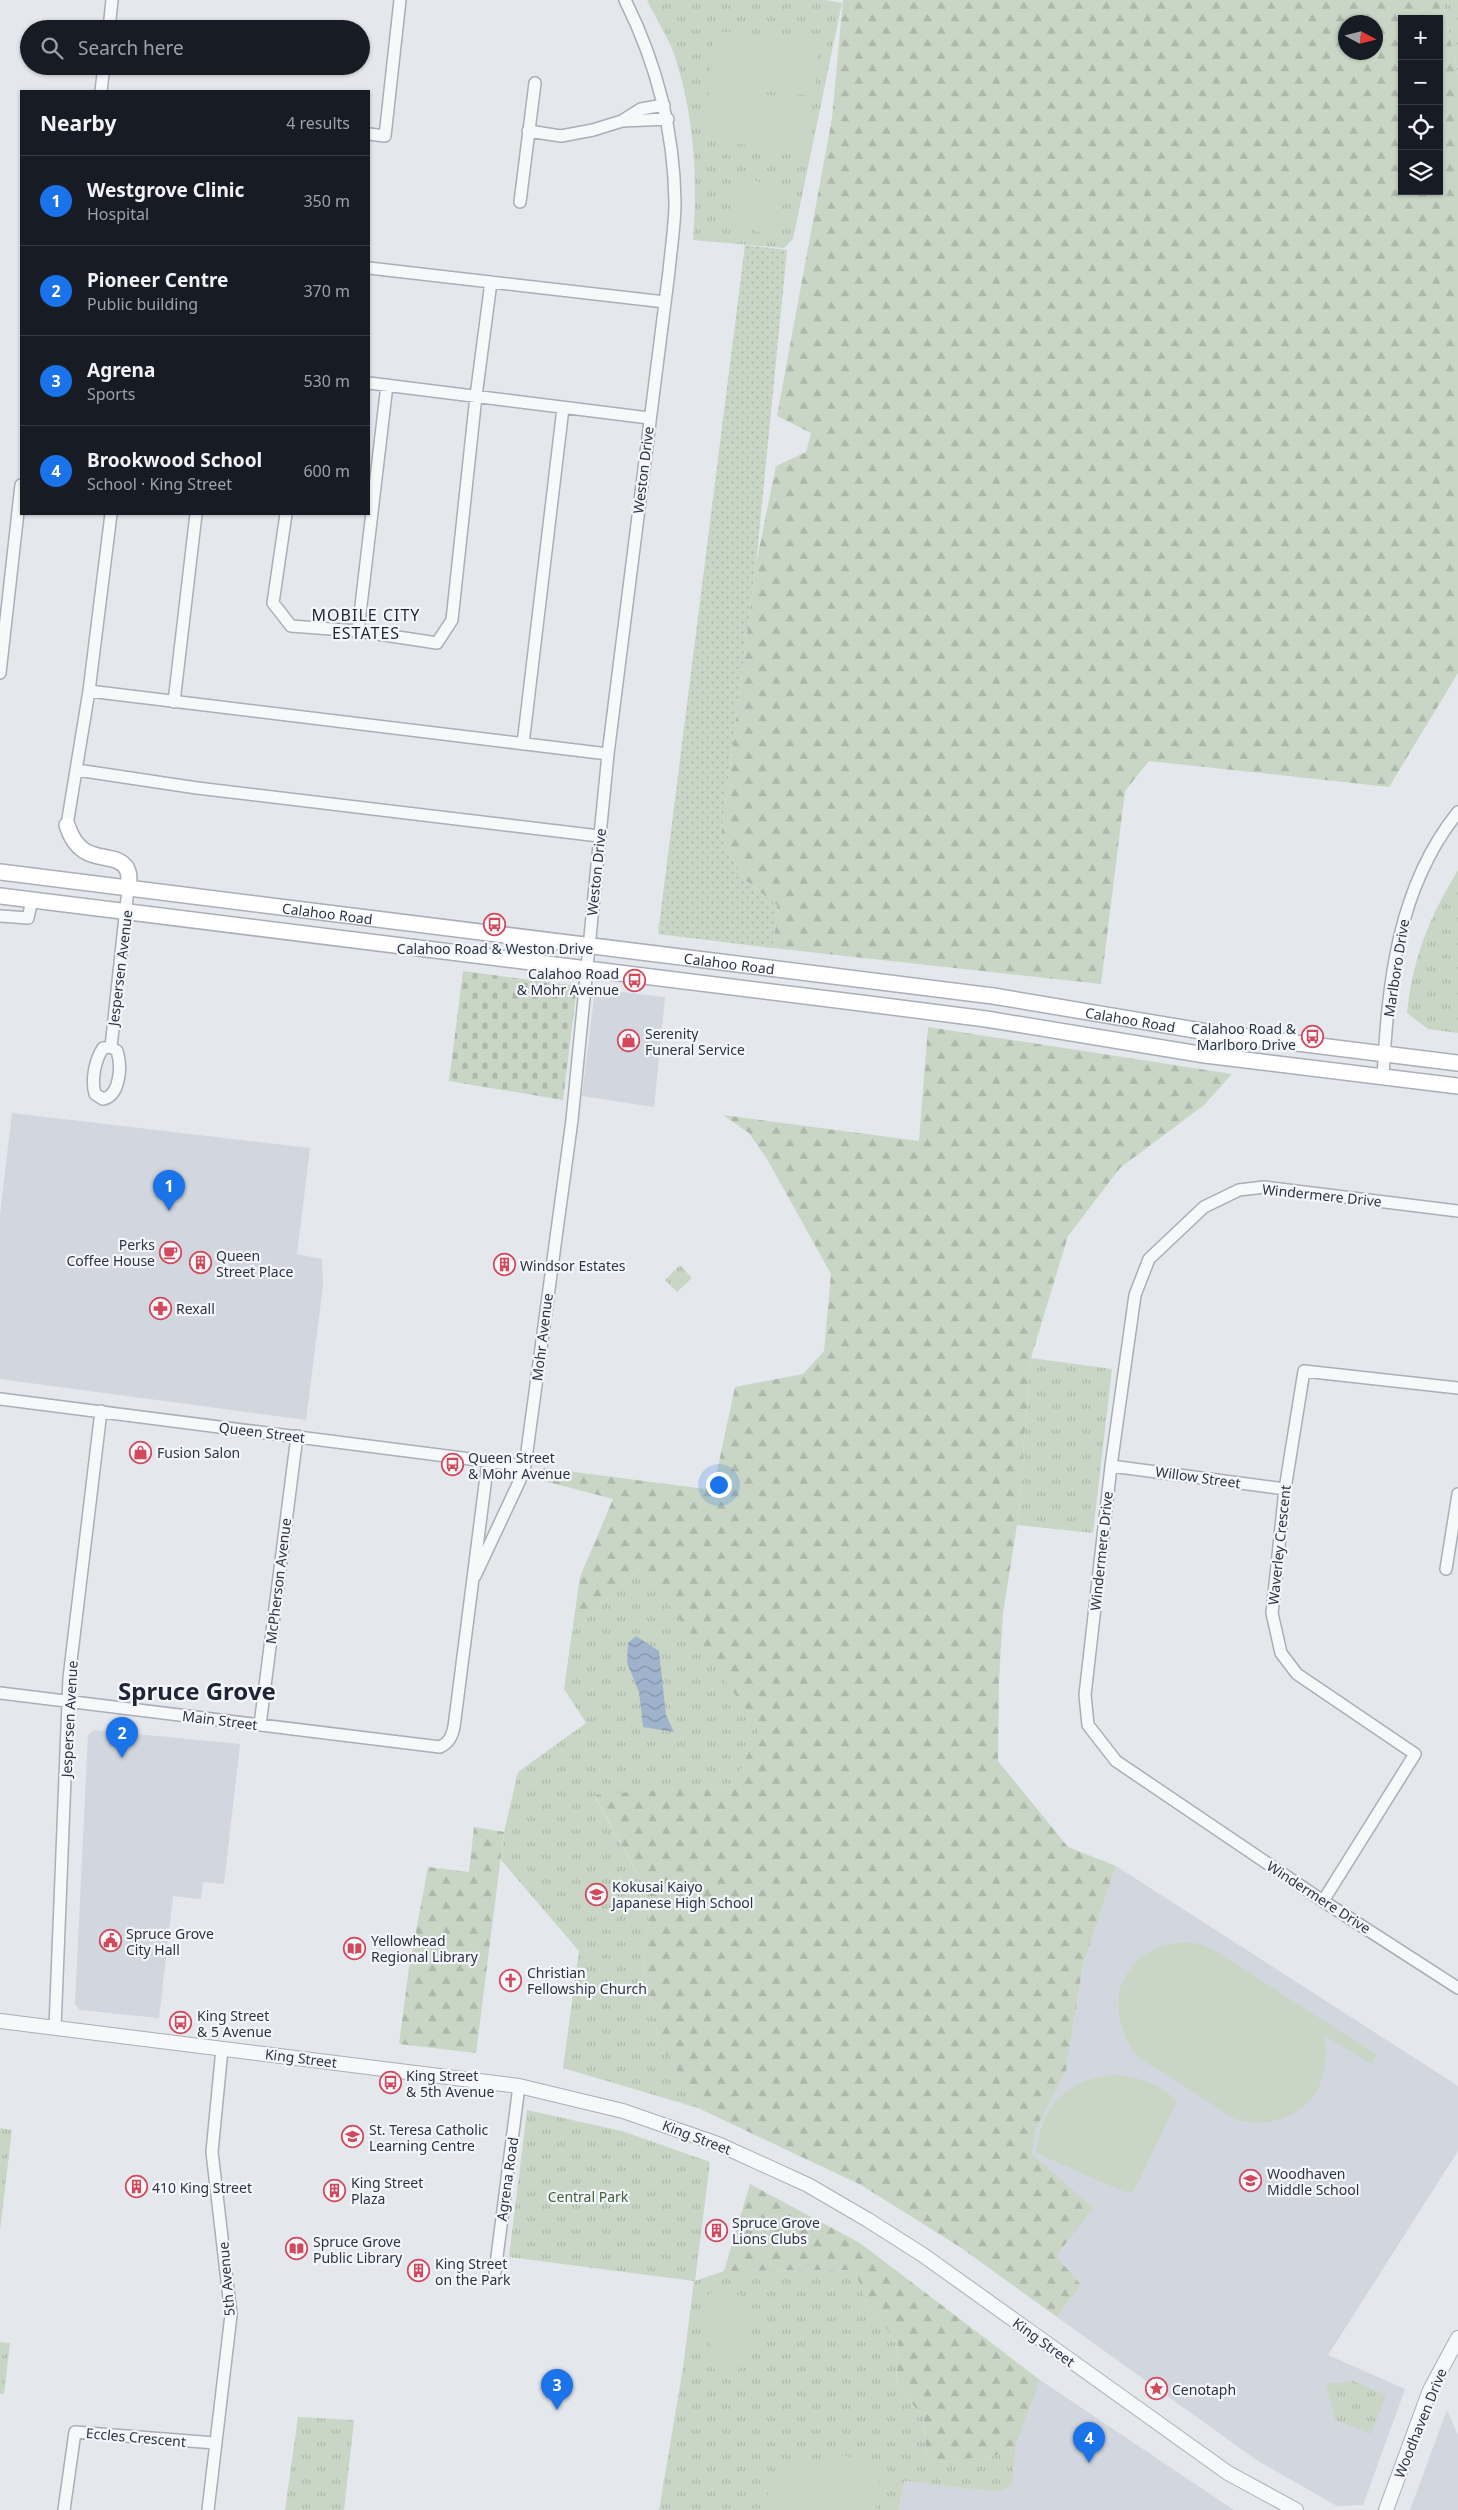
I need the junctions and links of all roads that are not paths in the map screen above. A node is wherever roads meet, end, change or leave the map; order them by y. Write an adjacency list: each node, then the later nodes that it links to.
1 (112, 0): 4 (street)
2 (400, 0): 12 (street)
3 (626, 0): 8 (street, Weston Drive)
4 (110, 20)
5 (103, 75): 7 (street)
6 (535, 83): 11 (street)
7 (101, 90)
8 (664, 105): 9 (street, Weston Drive); 10 (street)
9 (668, 118): 10 (street); 16 (street, Weston Drive)
10 (622, 121): 11 (street)
11 (528, 131): 13 (street)
12 (370, 134)
13 (520, 202)
14 (370, 268): 15 (street)
15 (491, 282): 16 (street); 19 (street)
16 (665, 302): 21 (street, Weston Drive)
17 (370, 382): 18 (street)
18 (387, 385): 19 (street); 26 (street)
19 (476, 396): 20 (street); 26 (street)
20 (563, 408): 21 (street); 30 (street)
21 (649, 418): 31 (street, Weston Drive)
22 (20, 494): 27 (street)
23 (111, 515): 28 (street)
24 (196, 515): 29 (street)
25 (286, 515): 26 (street)
26 (358, 631)
27 (0, 673)
28 (89, 691): 29 (street); 32 (street)
29 (174, 702): 30 (street)
30 (523, 744): 31 (street)
31 (608, 754): 35 (street, Weston Drive)
32 (77, 770): 34 (street); 35 (street)
33 (1458, 812): 45 (street, Marlboro Drive)
34 (67, 825): 37 (main road)
35 (599, 836): 42 (street, Weston Drive)
36 (0, 872): 37 (main road, Calahoo Road)
37 (128, 889): 40 (street, Jespersen Avenue); 42 (main road, Calahoo Road)
38 (0, 896): 39 (main road, Calahoo Road)
39 (32, 900): 40 (main road, Calahoo Road); 41 (street)
40 (127, 912): 43 (main road, Calahoo Road); 44 (street, Jespersen Avenue)
41 (0, 916)
42 (589, 946): 43 (street, Weston Drive); 45 (main road, Calahoo Road)
43 (588, 969): 47 (main road, Calahoo Road); 55 (street, Mohr Avenue)
44 (111, 1047)
45 (1384, 1054): 46 (main road, Calahoo Road); 47 (street, Marlboro Drive)
46 (1458, 1063)
47 (1383, 1077): 48 (main road, Calahoo Road)
48 (1458, 1086)
49 (1458, 1211): 56 (street, Windermere Drive)
50 (1458, 1388): 57 (street, Waverley Crescent)
51 (0, 1399): 52 (street, Queen Street)
52 (101, 1411): 53 (street, Queen Street); 62 (street, Jespersen Avenue)
53 (297, 1436): 54 (street, Queen Street); 63 (street, McPherson Avenue)
54 (488, 1461): 55 (street, Queen Street); 60 (street, Mohr Avenue)
55 (524, 1466): 60 (street, Mohr Avenue)
56 (1111, 1466): 57 (street, Willow Street); 65 (street, Windermere Drive)
57 (1285, 1489): 65 (street, Waverley Crescent)
58 (1458, 1494): 59 (street)
59 (1446, 1569)
60 (475, 1576): 64 (street, Mohr Avenue)
61 (0, 1693): 62 (street, Main Street)
62 (68, 1701): 63 (street, Main Street); 68 (street, Jespersen Avenue)
63 (260, 1725): 64 (street, Main Street)
64 (440, 1747)
65 (1324, 1901): 66 (street, Windermere Drive)
66 (1458, 1988)
67 (0, 2021): 68 (street, King Street)
68 (55, 2028): 69 (street, King Street)
69 (222, 2049): 70 (street, King Street); 73 (street, 5th Avenue)
70 (519, 2086): 71 (street, Agrena Road); 76 (street, King Street)
71 (495, 2272)
72 (1458, 2338): 77 (street, Woodhaven Drive)
73 (215, 2443): 74 (street, Eccles Crescent); 75 (street, 5th Avenue)
74 (64, 2510)
75 (208, 2510)
76 (1296, 2510)
77 (1386, 2510)

